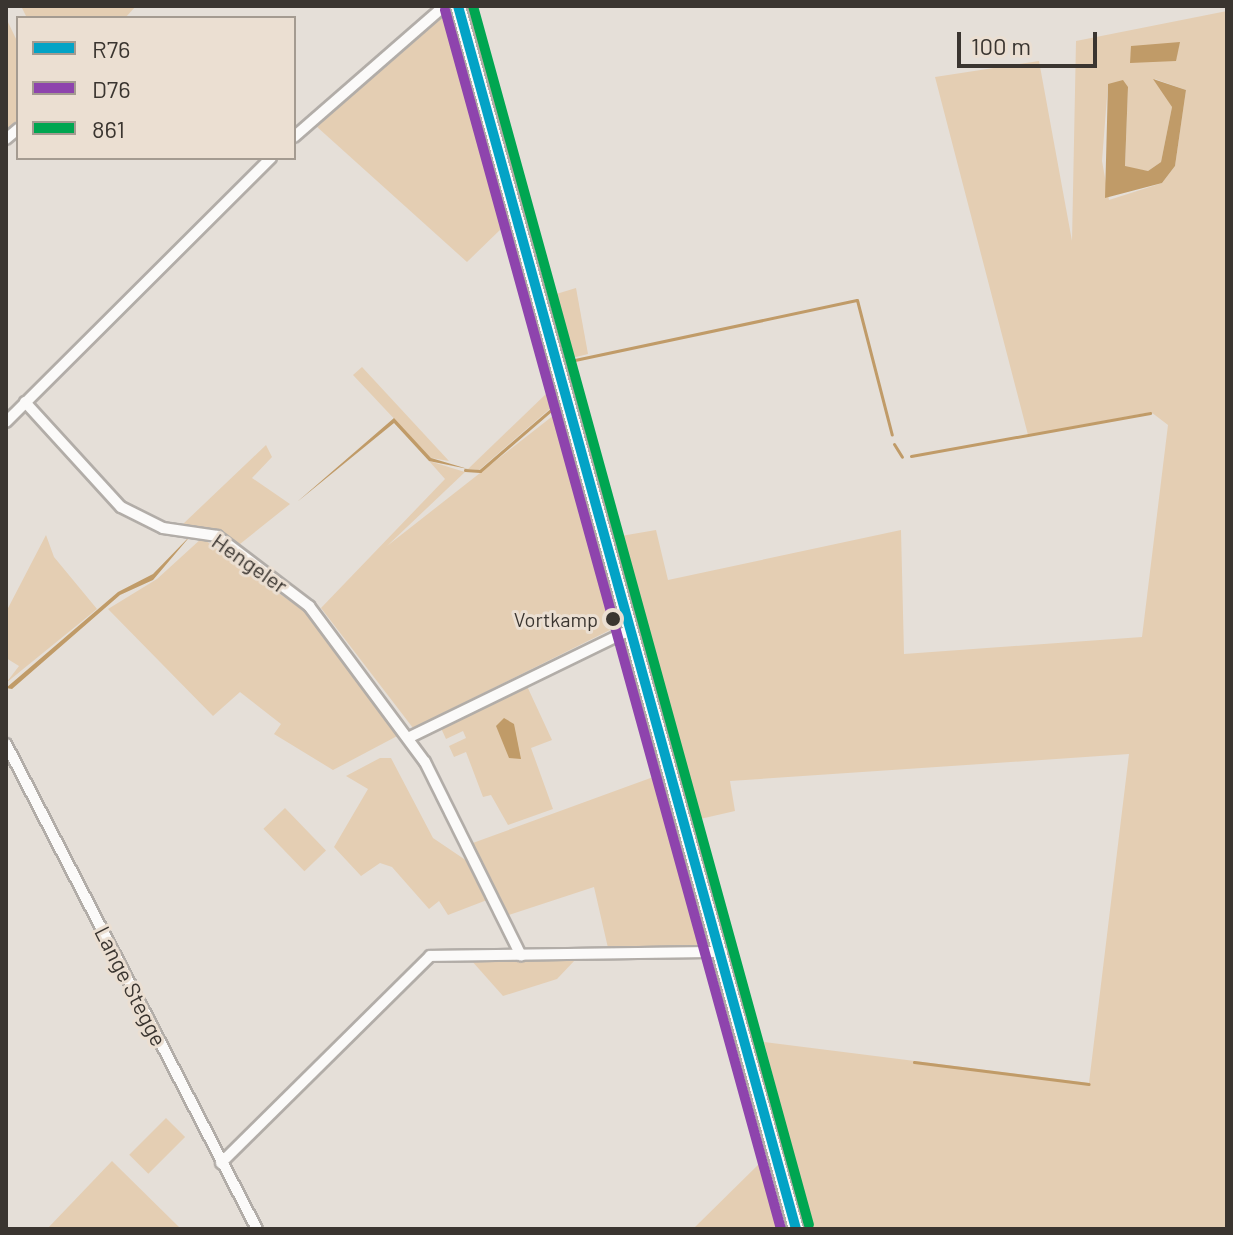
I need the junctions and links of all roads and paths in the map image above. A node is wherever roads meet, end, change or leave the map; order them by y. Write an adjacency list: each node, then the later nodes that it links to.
1 (444, 6): 3 (street)
2 (458, 6): 7 (main road)
3 (296, 135)
4 (269, 160): 5 (street)
5 (25, 402): 6 (street); 8 (street, Hengeler)
6 (6, 422)
7 (631, 629): 8 (street); 10 (main road)
8 (410, 737): 11 (street, Hengeler)
9 (6, 744): 12 (street, Lange Stegge)
10 (722, 952): 11 (street); 14 (main road)
11 (521, 955): 12 (street)
12 (221, 1163): 13 (street, Lange Stegge)
13 (257, 1229)
14 (796, 1229)

